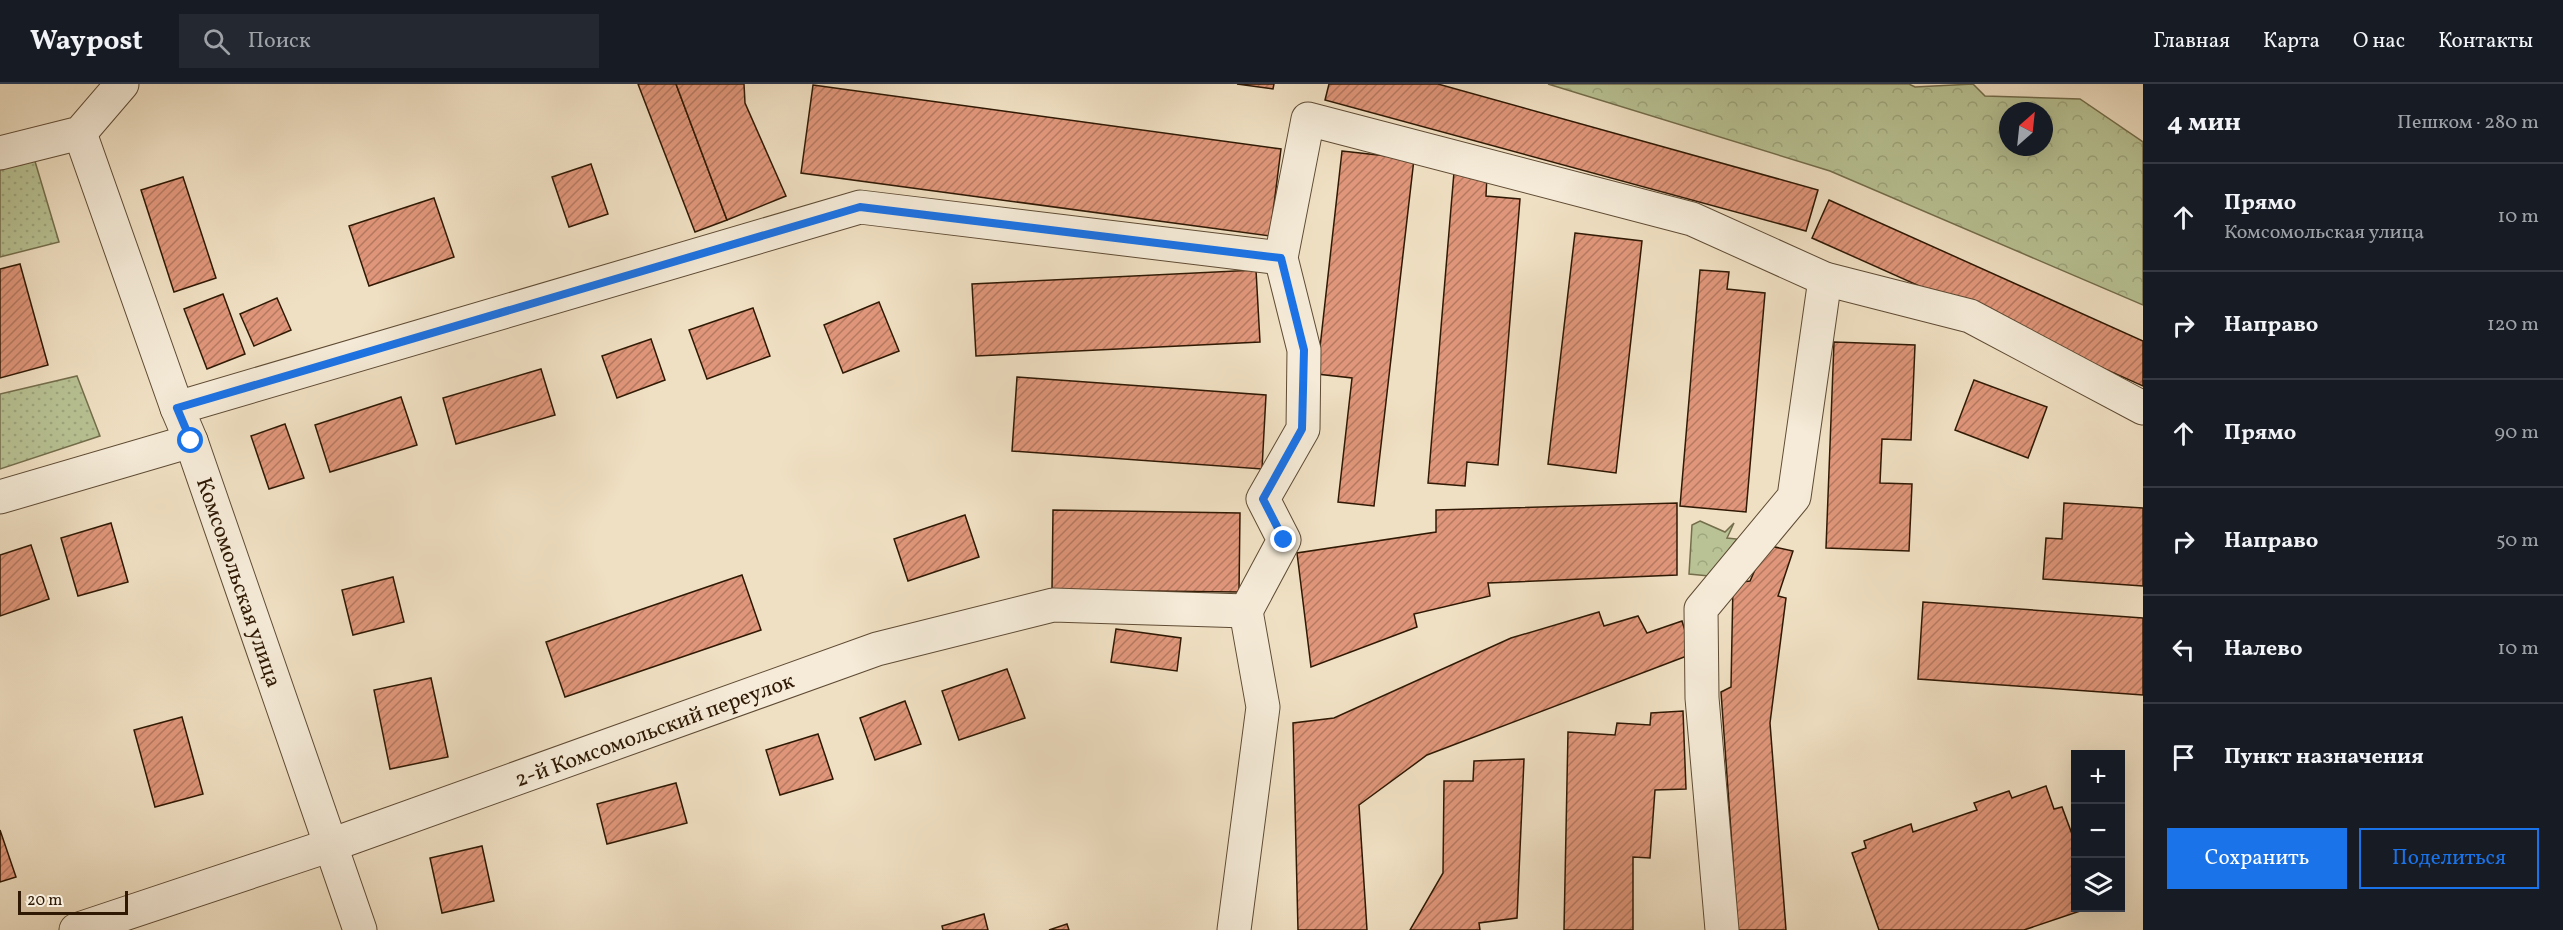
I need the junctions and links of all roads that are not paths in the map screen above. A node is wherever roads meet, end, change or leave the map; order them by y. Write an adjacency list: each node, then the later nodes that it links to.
1 (123, 84): 2 (street)
2 (80, 133): 3 (street); 6 (street, Комсомольская улица)
3 (0, 153)
4 (1281, 258): 5 (street); 6 (street); 10 (street)
5 (1825, 279): 7 (street); 15 (street)
6 (177, 408): 8 (street, Комсомольская улица)
7 (2143, 408)
8 (191, 441): 9 (street); 11 (street, Комсомольская улица)
9 (0, 497)
10 (1246, 611): 11 (street, 2-й Комсомольский переулок); 14 (street)
11 (331, 845): 12 (street, 2-й Комсомольский переулок); 13 (street, Комсомольская улица)
12 (76, 930)
13 (360, 930)
14 (1234, 930)
15 (1722, 930)

